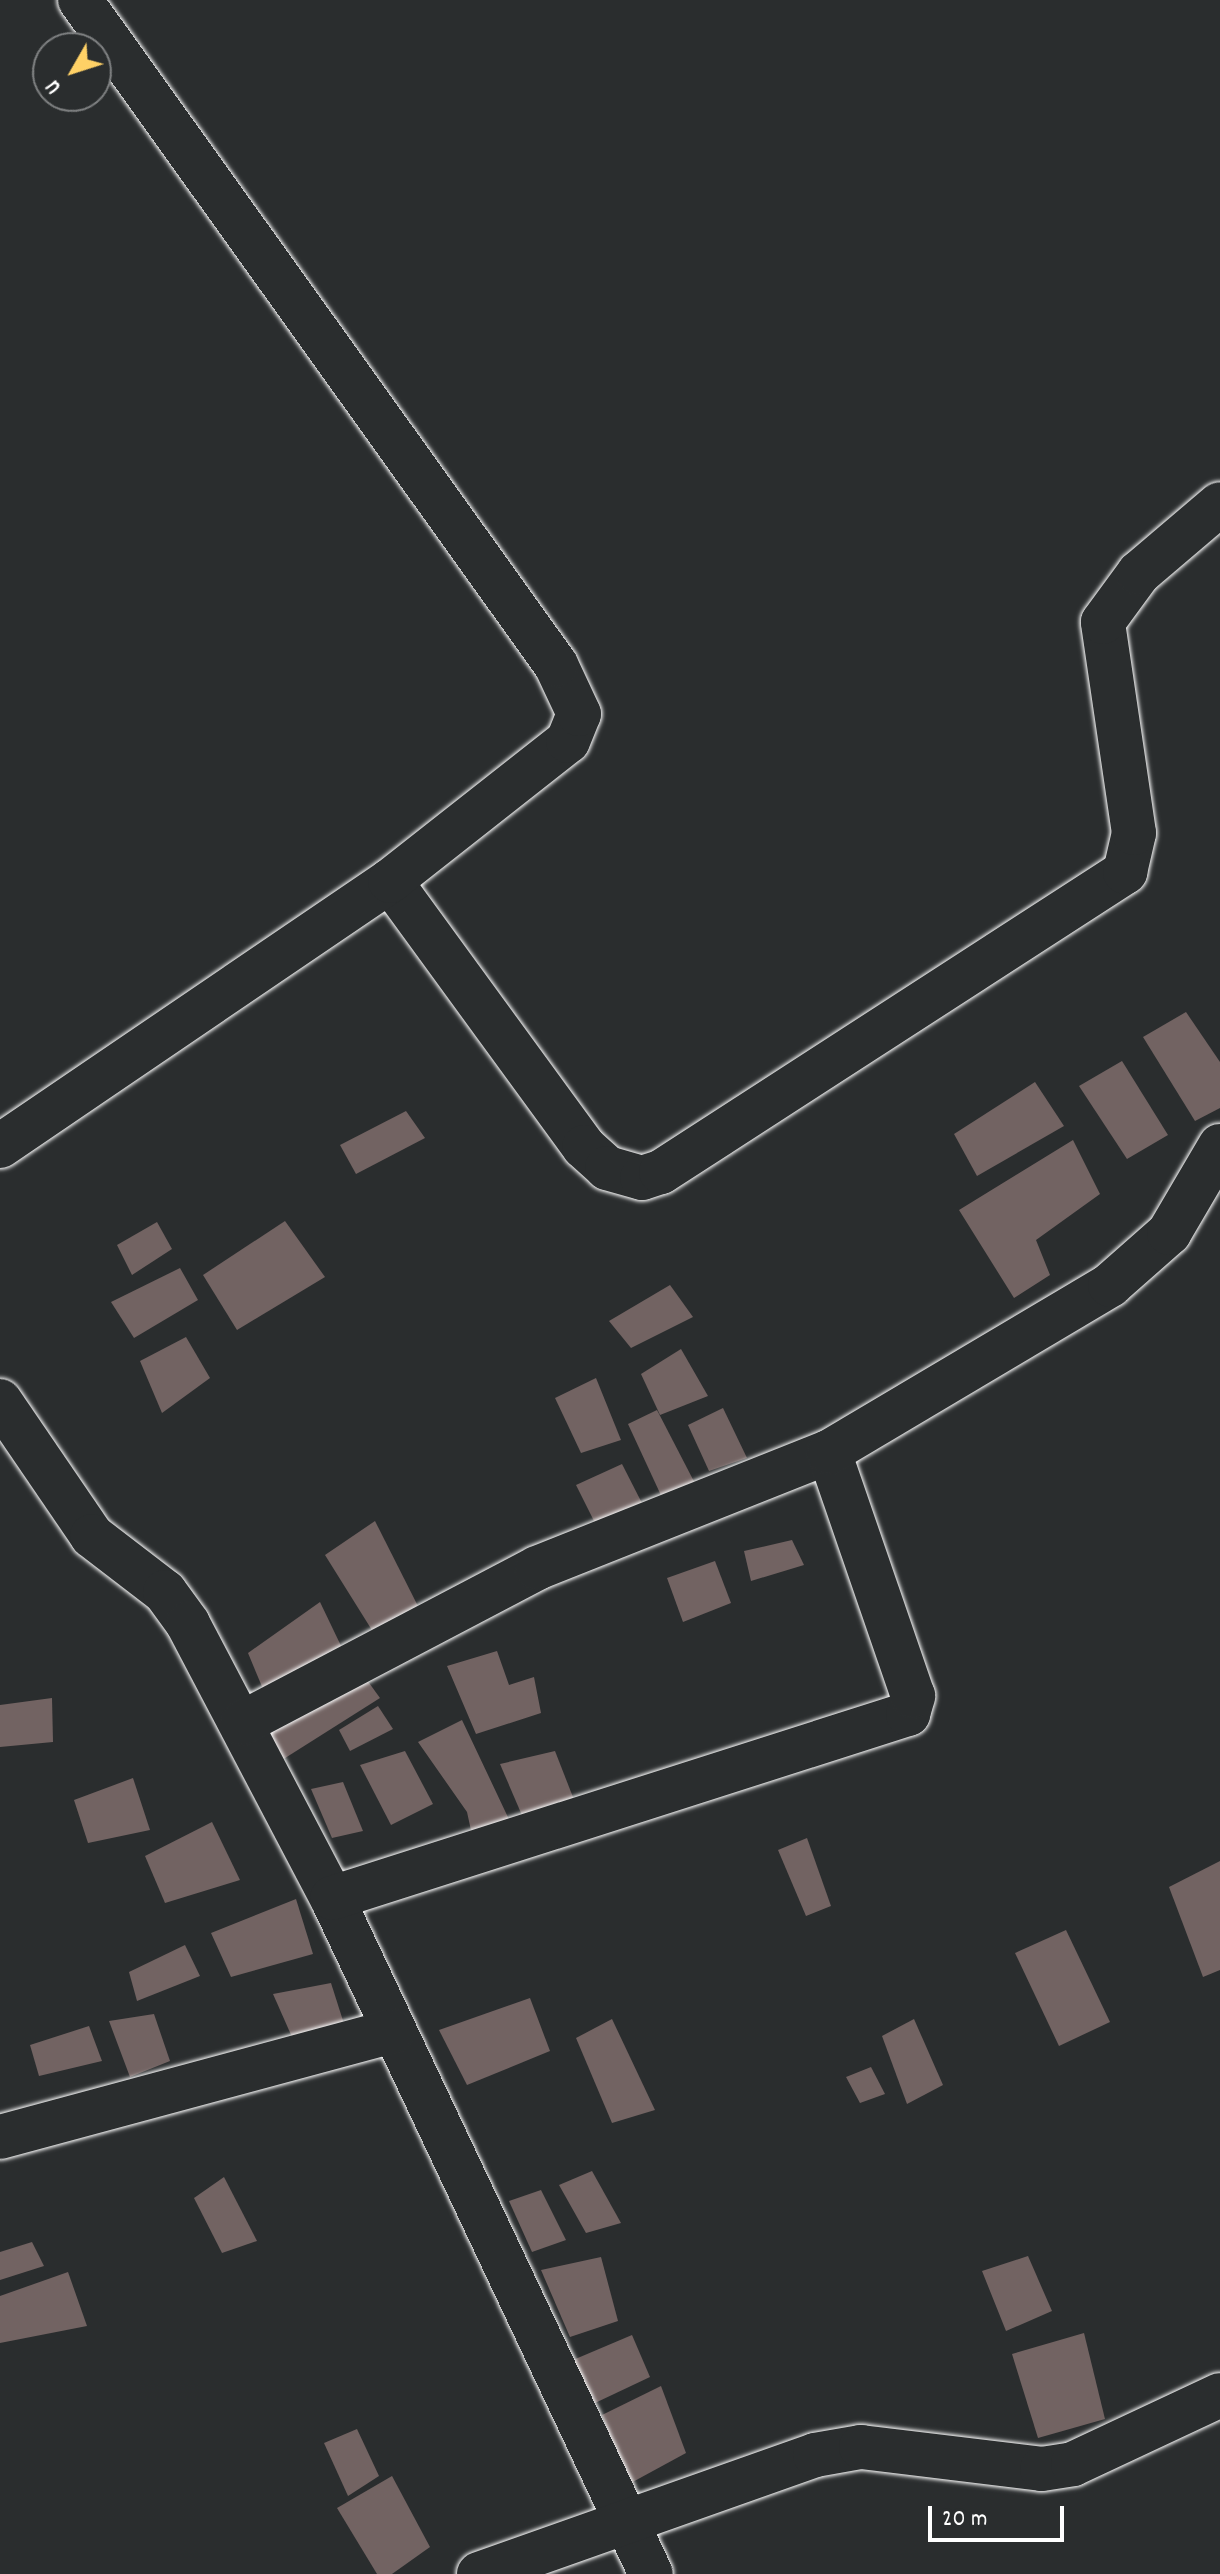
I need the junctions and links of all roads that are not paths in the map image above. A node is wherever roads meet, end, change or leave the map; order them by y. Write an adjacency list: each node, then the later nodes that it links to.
1 (80, 0): 3 (street)
2 (1220, 504): 3 (street)
3 (390, 881): 4 (street)
4 (0, 1146)
5 (1220, 1146): 7 (street)
6 (0, 1401): 8 (street)
7 (829, 1452): 8 (street); 9 (street)
8 (242, 1723): 9 (street)
9 (332, 1898): 10 (street)
10 (392, 2031): 11 (street); 13 (street)
11 (0, 2137)
12 (1220, 2395): 13 (street)
13 (624, 2522): 14 (street); 15 (street)
14 (479, 2574)
15 (651, 2574)

